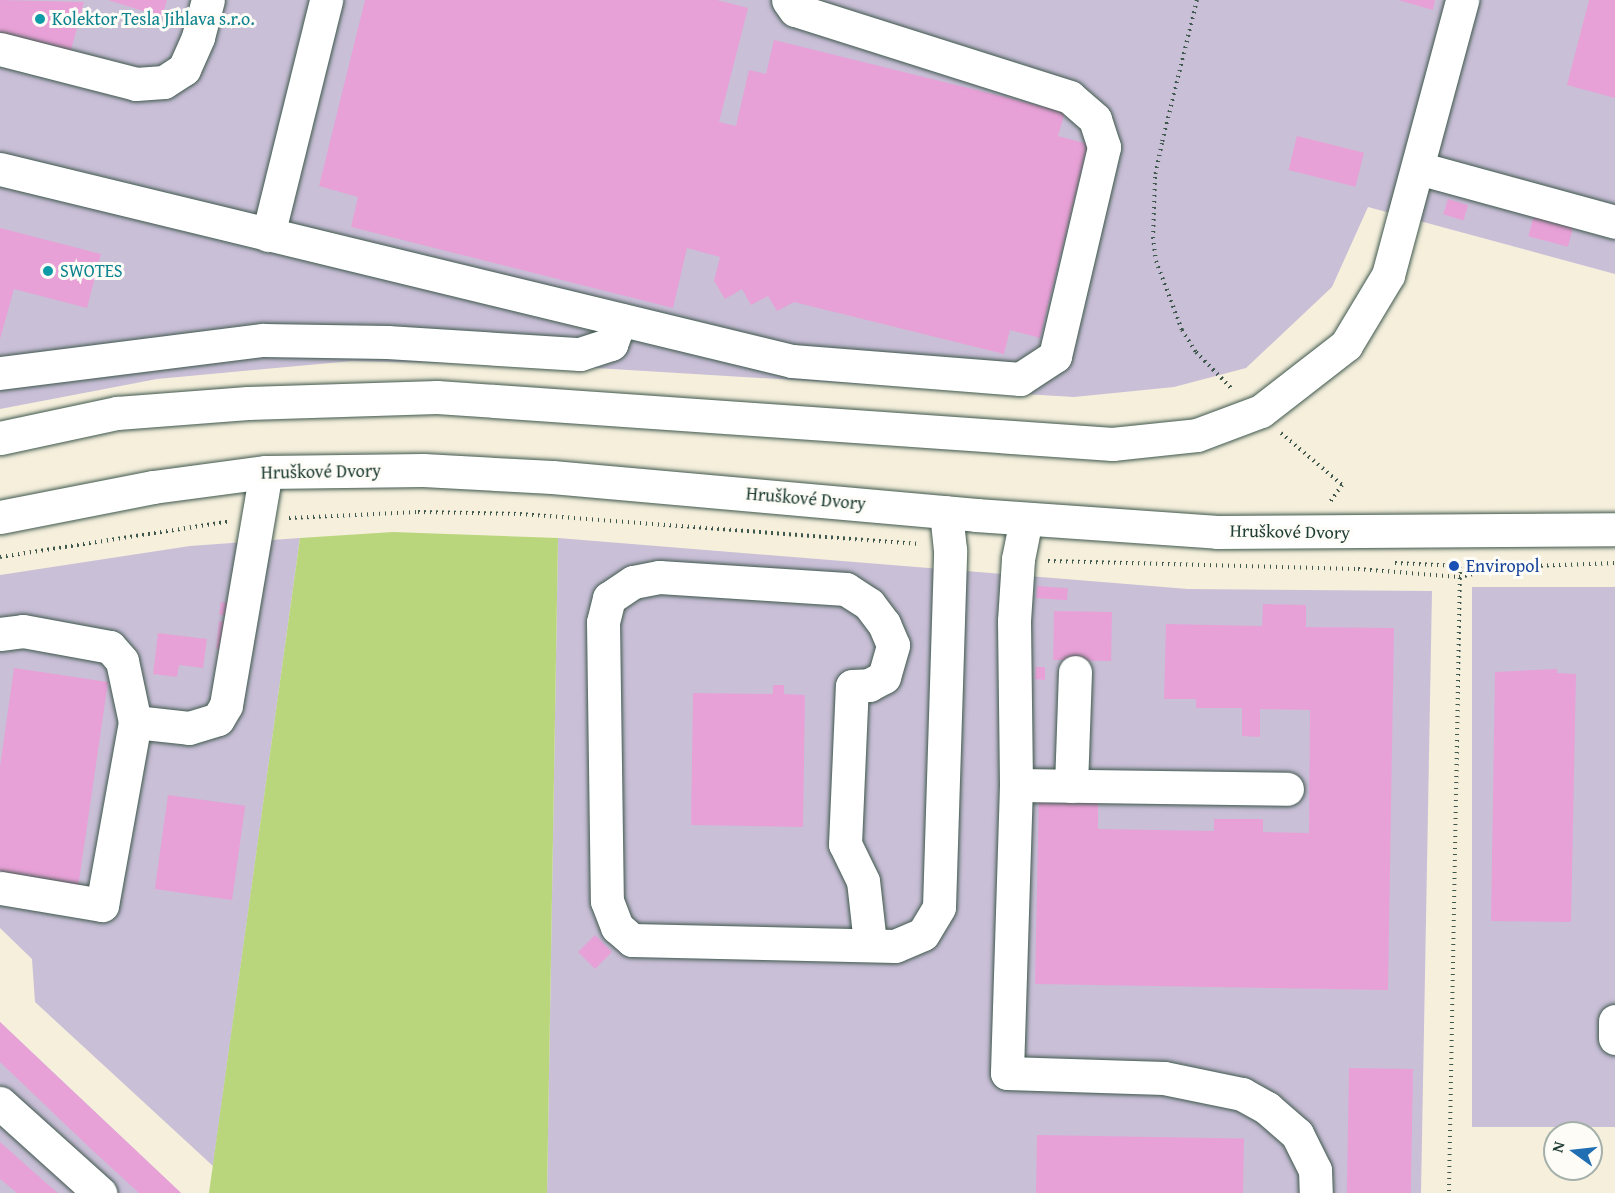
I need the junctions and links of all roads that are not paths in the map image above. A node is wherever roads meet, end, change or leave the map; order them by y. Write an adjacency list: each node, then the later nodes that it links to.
1 (208, 0): 5 (street)
2 (326, 0): 9 (street)
3 (788, 0): 10 (street)
4 (1462, 0): 6 (street)
5 (0, 49)
6 (1418, 168): 8 (street); 12 (street)
7 (0, 169): 9 (street)
8 (1615, 222)
9 (268, 235): 10 (street)
10 (620, 320): 11 (street)
11 (0, 373)
12 (0, 438)
13 (266, 472): 14 (street, Hruškové Dvory); 15 (street, Hruškové Dvory); 20 (street)
14 (946, 512): 16 (street, Hruškové Dvory); 25 (street)
15 (0, 517)
16 (1026, 519): 17 (street, Hruškové Dvory); 21 (street)
17 (1615, 529)
18 (0, 634): 20 (street)
19 (1075, 672): 22 (street)
20 (135, 722): 24 (street)
21 (1016, 785): 22 (street); 30 (street)
22 (1071, 786): 23 (street)
23 (1287, 789)
24 (0, 888)
25 (870, 943): 25 (street)
26 (1615, 1021): 27 (street)
27 (1615, 1038)
28 (0, 1103): 29 (street)
29 (100, 1193)
30 (1316, 1193)

